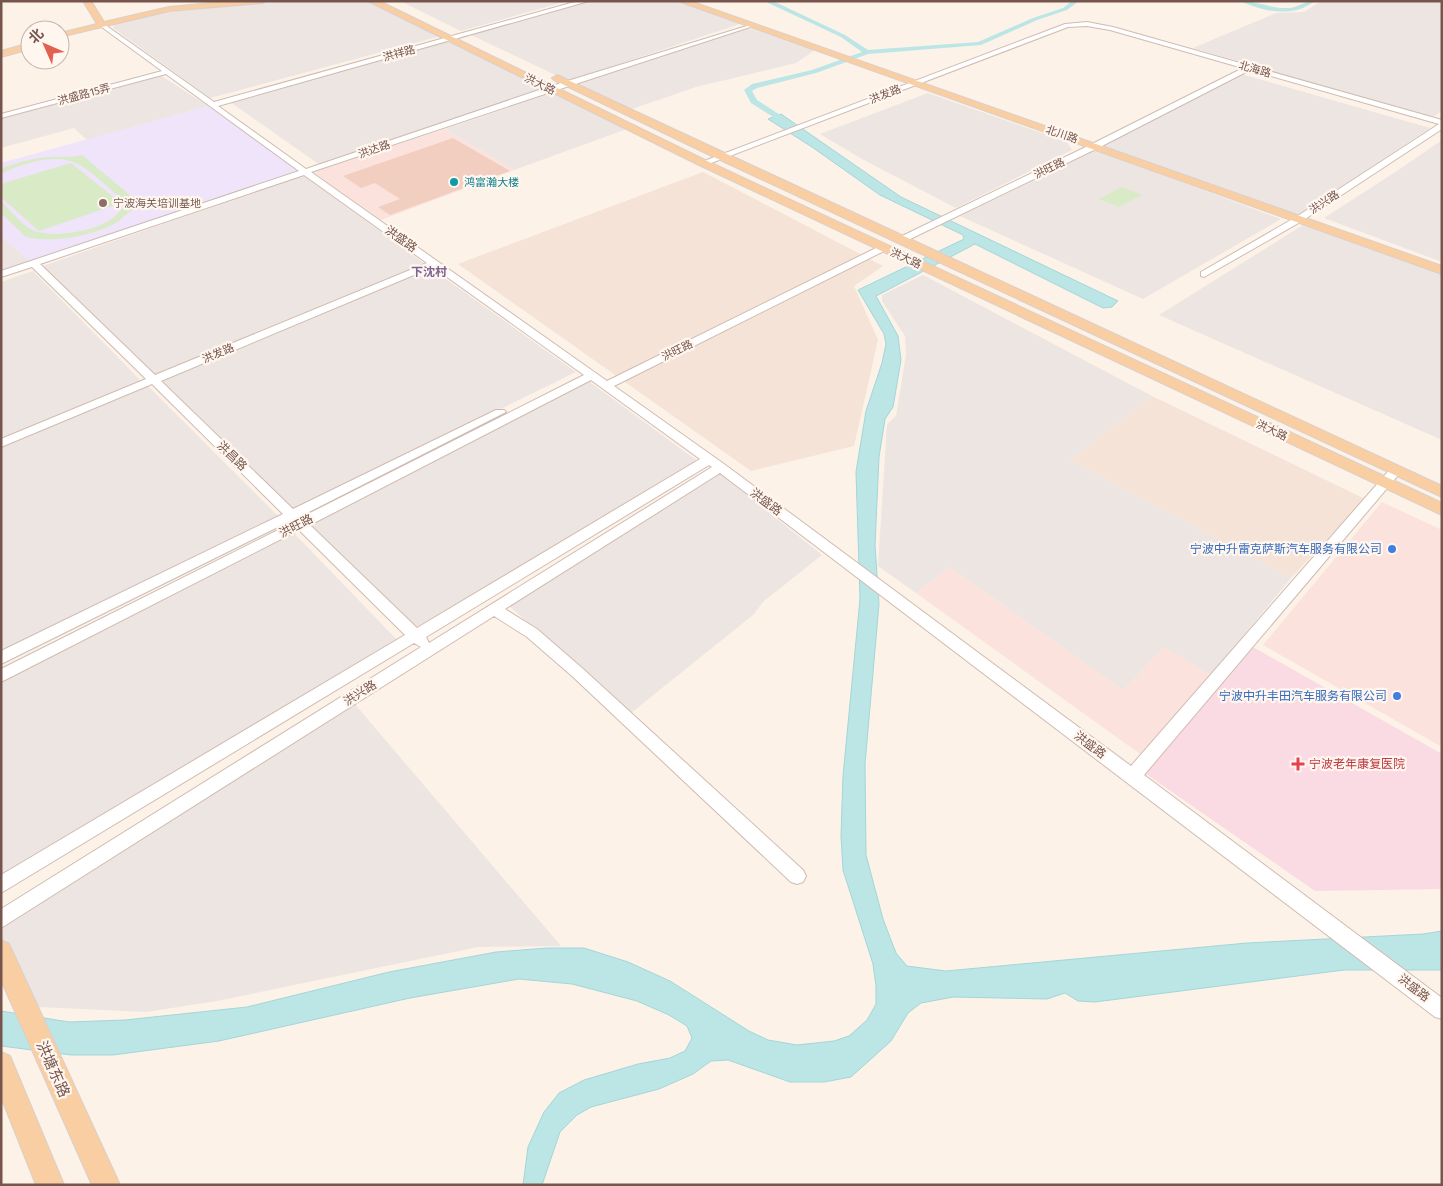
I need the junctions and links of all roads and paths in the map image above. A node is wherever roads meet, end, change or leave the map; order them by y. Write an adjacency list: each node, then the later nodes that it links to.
1 (87, 1): 7 (main road, 洪盛路)
2 (262, 1): 7 (main road)
3 (372, 1): 12 (main road, 洪大路)
4 (396, 1): 11 (main road, 洪大路)
5 (586, 1): 11 (street, 洪祥路)
6 (682, 1): 8 (main road, 北川路)
7 (105, 24): 10 (main road); 16 (street, 洪盛路)
8 (748, 26): 17 (street, 洪达路); 18 (main road, 北川路)
9 (1070, 27): 15 (street, 北海路); 18 (street, 洪发路)
10 (70, 34)
11 (466, 35): 12 (street, 洪祥路); 17 (main road, 洪大路)
12 (449, 39): 19 (main road, 洪大路); 20 (street, 洪祥路)
13 (20, 48): 14 (main road)
14 (1, 53)
15 (1246, 69): 22 (street, 北海路); 23 (street, 洪旺路)
16 (167, 72): 20 (street, 洪盛路); 21 (street, 洪盛路15弄)
17 (568, 84): 19 (street, 洪达路); 24 (main road, 洪大路)
18 (919, 84): 23 (main road, 北川路); 24 (street, 洪发路)
19 (551, 89): 25 (main road, 洪大路); 26 (street, 洪达路)
20 (212, 105): 26 (street, 洪盛路)
21 (1, 116)
22 (1441, 126): 27 (street, 洪兴路)
23 (1095, 146): 27 (main road, 北川路); 28 (street, 洪旺路)
24 (725, 159): 25 (street, 洪发路); 28 (main road, 洪大路)
25 (708, 165): 29 (main road, 洪大路)
26 (305, 172): 30 (street, 洪达路); 31 (street, 洪盛路)
27 (1299, 219): 32 (main road, 北川路); 34 (street, 洪兴路)
28 (901, 240): 40 (main road, 洪大路)
29 (883, 248): 37 (street, 洪旺路); 41 (main road, 洪大路)
30 (34, 263): 33 (street, 洪达路); 36 (street, 洪昌路)
31 (434, 263): 35 (street, 洪盛路); 36 (street, 洪发路)
32 (1442, 270)
33 (1, 274)
34 (1204, 274)
35 (587, 373): 37 (street, 洪盛路); 44 (street, 洪旺路)
36 (154, 380): 38 (street, 洪发路); 44 (street, 洪昌路)
37 (605, 386): 39 (street, 洪盛路)
38 (1, 443)
39 (714, 463): 45 (street, 洪兴路); 46 (street, 洪兴路); 50 (street, 洪盛路)
40 (1396, 470): 41 (street); 42 (main road, 洪大路)
41 (1385, 483): 43 (main road, 洪大路); 50 (street)
42 (1442, 492)
43 (1442, 510)
44 (296, 519): 46 (street, 洪昌路); 48 (street, 洪旺路); 49 (street, 洪旺路)
45 (493, 609): 47 (street, 洪兴路); 51 (street)
46 (415, 636): 47 (street, 洪昌路); 52 (street, 洪兴路)
47 (429, 650): 53 (street, 洪兴路)
48 (1, 658)
49 (1, 676)
50 (1132, 777): 55 (street, 洪盛路)
51 (797, 876)
52 (1, 885)
53 (1, 919)
54 (1, 952): 58 (main road, 洪塘东路)
55 (1442, 1010)
56 (3, 1069): 57 (main road)
57 (50, 1185)
58 (106, 1185)

